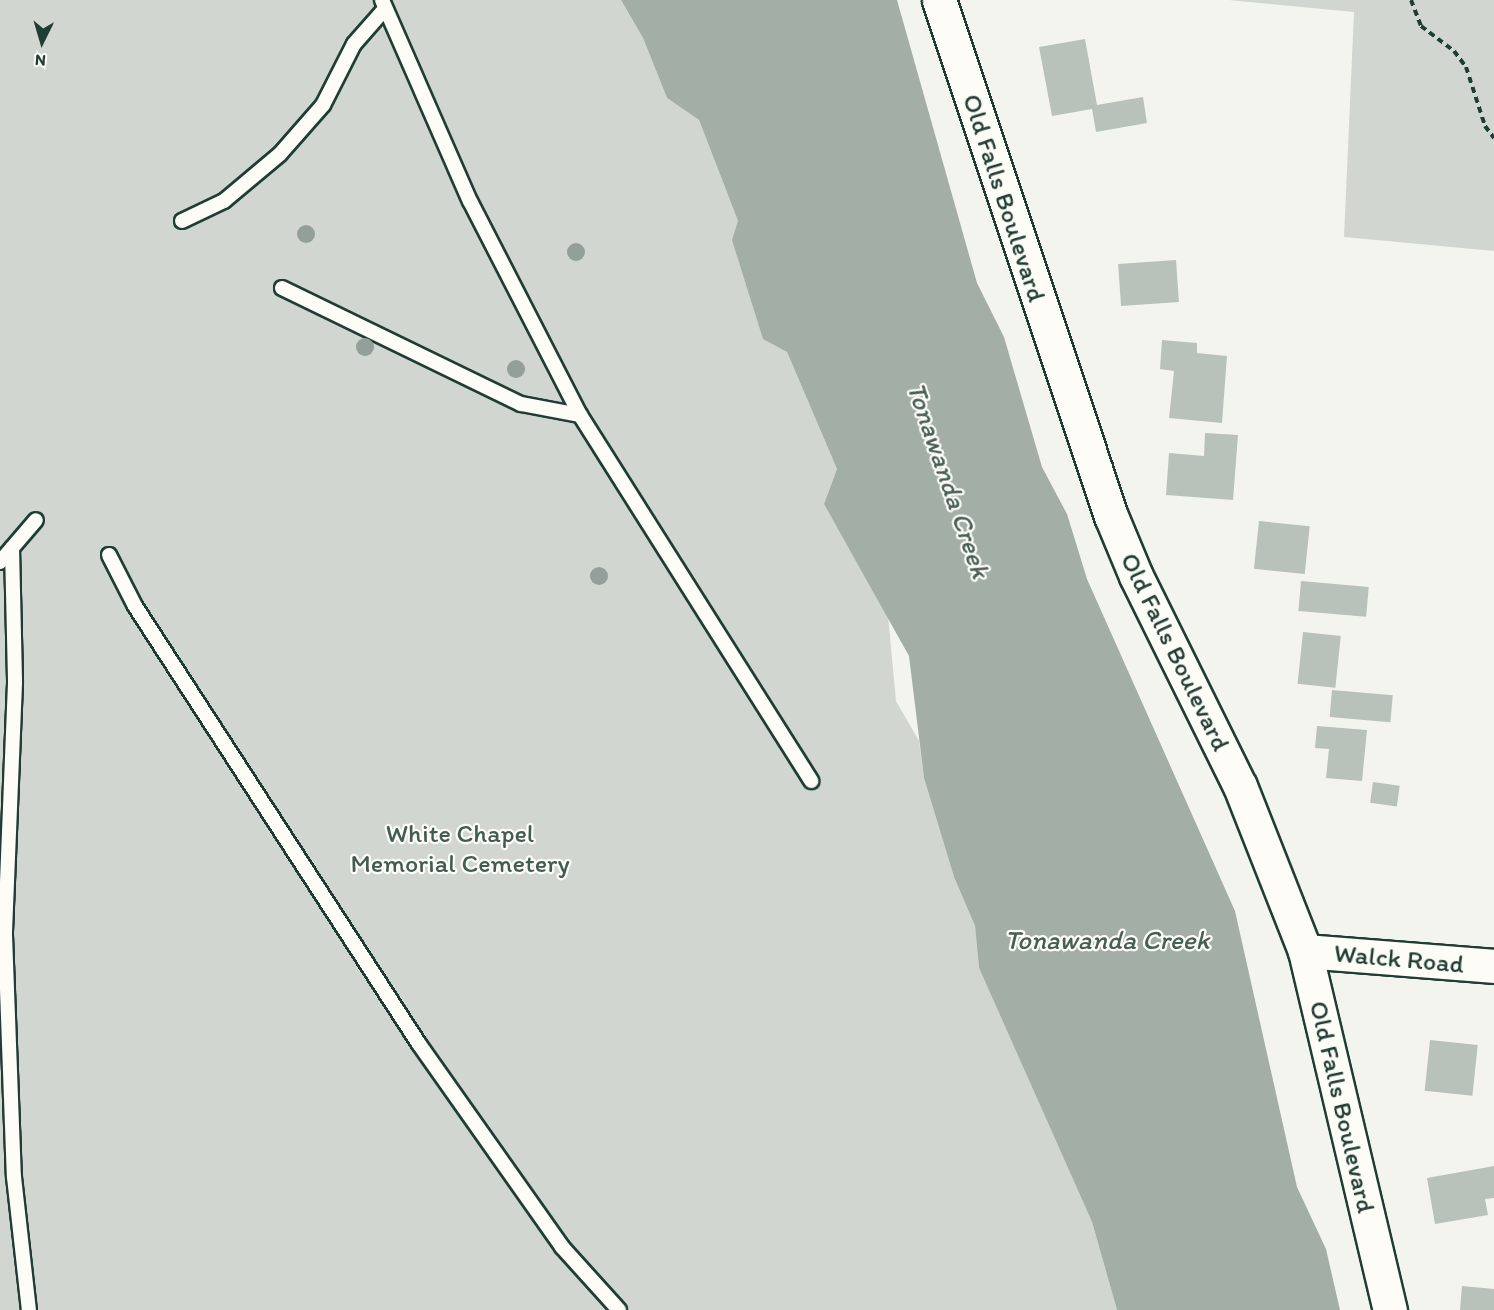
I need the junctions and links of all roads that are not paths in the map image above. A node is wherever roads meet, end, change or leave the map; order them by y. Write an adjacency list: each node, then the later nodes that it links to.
1 (939, 0): 11 (street, Old Falls Boulevard)
2 (383, 5): 3 (lane); 5 (lane)
3 (182, 221)
4 (282, 288): 5 (lane)
5 (580, 415): 10 (lane)
6 (36, 520): 7 (lane)
7 (12, 548): 9 (lane); 13 (lane)
8 (109, 555): 14 (lane)
9 (0, 562)
10 (811, 780)
11 (1305, 951): 12 (street, Walck Road); 15 (street, Old Falls Boulevard)
12 (1494, 966)
13 (29, 1310)
14 (619, 1310)
15 (1390, 1310)

